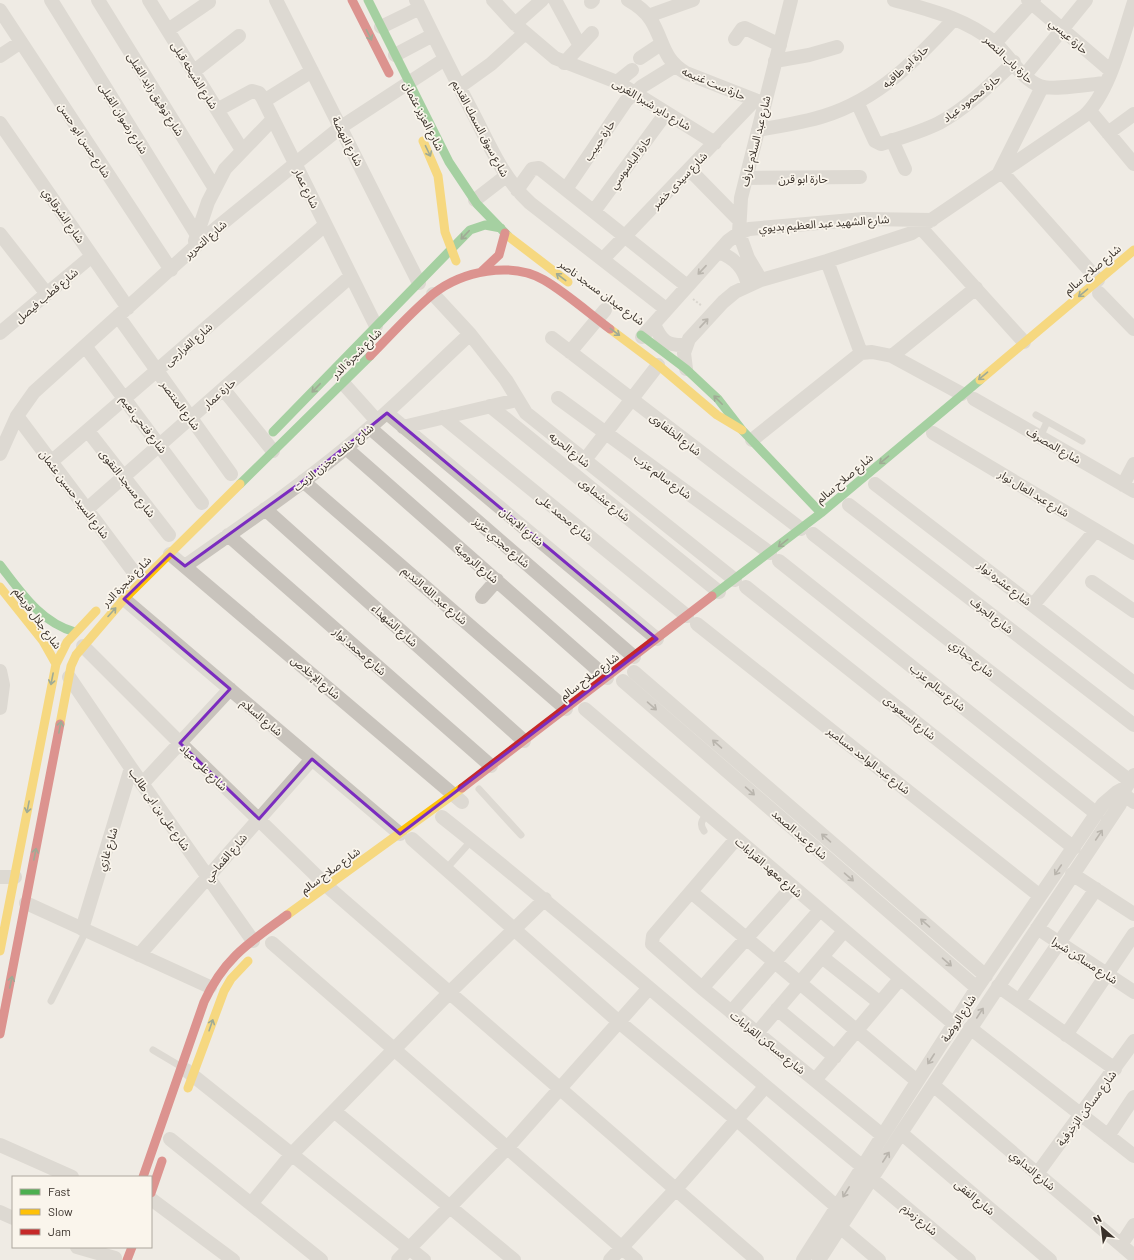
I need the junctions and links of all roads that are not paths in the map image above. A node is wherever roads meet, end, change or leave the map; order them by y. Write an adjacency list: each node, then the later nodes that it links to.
1 (50, 0): 93 (street, شارع رضوان القبلى)
2 (98, 0): 81 (street, شارع توفيق زايد القبلى)
3 (149, 0): 26 (street, شارع الشيخه قبلى)
4 (276, 0): 47 (street, شارع النهضة)
5 (352, 0): 54 (street, شارع العزيز عثمان, one-way to 54)
6 (368, 0): 24 (street, شارع العزيز عثمان)
7 (493, 0): 25 (street, شارع داير شبرا الغربى)
8 (542, 0): 25 (street)
9 (555, 0): 36 (street)
10 (628, 0): 21 (street, حارة ست غنيمه)
11 (693, 0): 19 (street)
12 (791, 0): 35 (street, شارع عبد السلام عارف)
13 (894, 0): 22 (street, حارة باب النصر)
14 (1086, 0): 27 (street)
15 (1031, 1): 27 (street, حارة عيسي); 33 (street)
16 (210, 2): 26 (street)
17 (1134, 2): 23 (street, شارع الشهيد عبد العظيم بديوي)
18 (418, 4): 24 (street); 29 (street, شارع سوق السمك القديم)
19 (665, 4): 21 (street)
20 (0, 10): 32 (street, شارع حسن ابو حسن)
21 (648, 16): 34 (street, حارة ست غنيمه)
22 (954, 19): 33 (street, حارة باب النصر); 58 (street, حارة ابو طاقيه)
23 (1131, 19): 50 (street, شارع الشهيد عبد العظيم بديوي)
24 (381, 27): 38 (street, شارع العزيز عثمان)
25 (520, 28): 44 (street, شارع داير شبرا الغربى); 52 (street)
26 (168, 30): 48 (street, شارع الشيخه قبلى)
27 (1062, 30): 49 (street); 50 (street, حارة عيسي)
28 (592, 33): 36 (street)
29 (433, 35): 38 (street); 41 (street, شارع سوق السمك القديم)
30 (238, 36): 48 (street)
31 (734, 39): 35 (street)
32 (21, 42): 39 (street); 102 (street, شارع حسن ابو حسن)
33 (995, 43): 43 (street, حارة باب النصر)
34 (661, 44): 40 (street); 45 (street, حارة ست غنيمه)
35 (780, 45): 42 (street, شارع عبد السلام عارف)
36 (580, 46): 44 (street)
37 (837, 47): 42 (street)
38 (395, 54): 54 (street, شارع العزيز عثمان)
39 (0, 56)
40 (640, 58)
41 (445, 59): 52 (street, شارع سوق السمك القديم); 54 (street, شارع التحرير)
42 (775, 61): 57 (street, شارع عبد السلام عارف)
43 (1014, 62): 49 (street, حارة باب النصر); 69 (street, حارة محمود عياد)
44 (564, 63): 51 (street, شارع داير شبرا الغربى)
45 (675, 66): 55 (street, حارة حبيب); 57 (street, حارة ست غنيمه)
46 (632, 70): 51 (street)
47 (312, 71): 56 (street); 65 (street, شارع النهضة)
48 (193, 72): 59 (street, شارع الشيخه قبلى)
49 (1025, 75): 53 (street, حارة باب النصر)
50 (1109, 77): 53 (street, حارة باب النصر); 60 (street, شارع الشهيد عبد العظيم بديوي)
51 (617, 82): 55 (street, شارع داير شبرا الغربى)
52 (459, 87): 78 (street, شارع سوق السمك القديم)
53 (1042, 87): 77 (street)
54 (403, 91): 65 (street, شارع التحرير); 74 (street, شارع العزيز عثمان)
55 (634, 92): 61 (street, شارع داير شبرا الغربى); 82 (street, حارة حبيب)
56 (264, 101): 59 (street); 63 (street, شارع عمار)
57 (760, 102): 66 (street, شارع عبد السلام عارف); 70 (street, شارع سيدى خضر)
58 (857, 102): 66 (street, حارة ابو طاقيه); 69 (street, حارة محمود عياد)
59 (217, 110): 71 (street, شارع الشيخه قبلى)
60 (1090, 111): 68 (street); 77 (street, شارع الشهيد عبد العظيم بديوي)
61 (666, 112): 70 (street, شارع داير شبرا الغربى); 87 (street, حارة الباسوسي)
62 (1134, 114): 68 (street)
63 (273, 119): 71 (street); 72 (street, شارع عمار)
64 (0, 123): 99 (street, شارع الشرقاوي)
65 (341, 127): 72 (street, شارع التحرير); 106 (street, شارع النهضة)
66 (758, 130): 80 (street, شارع عبد السلام عارف)
67 (419, 133): 85 (street, شارع العزيز عثمان, one-way to 85)
68 (1108, 133): 73 (street)
69 (892, 140): 75 (street)
70 (714, 143): 76 (street, شارع سيدى خضر)
71 (242, 150): 81 (street)
72 (295, 164): 89 (street, شارع عمار); 95 (street, شارع التحرير)
73 (1134, 164)
74 (452, 168): 84 (street, شارع ميدان مسجد ناصر)
75 (905, 168)
76 (689, 169): 90 (street); 94 (street, شارع سيدى خضر)
77 (1000, 174): 88 (street, شارع الشهيد عبد العظيم بديوي); 111 (street)
78 (506, 176): 83 (street, شارع سوق السمك القديم); 84 (street)
79 (860, 177): 80 (street, حارة ابو قرن)
80 (746, 178): 90 (street, شارع عبد السلام عارف)
81 (214, 187): 93 (street)
82 (566, 189): 83 (street); 87 (street)
83 (516, 190): 100 (street, شارع سوق السمك القديم)
84 (469, 199): 91 (street, شارع ميدان مسجد ناصر)
85 (441, 204): 86 (street); 97 (street, شارع العزيز عثمان)
86 (452, 206)
87 (594, 211): 94 (street)
88 (927, 224): 90 (street, شارع الشهيد عبد العظيم بديوي); 101 (street, شارع الشهيد عبد العظيم بديوي); 110 (street)
89 (326, 225): 105 (street, شارع عمار); 133 (street, شارع الفرارجى)
90 (739, 226): 98 (street, شارع الشهيد عبد العظيم بديوي); 107 (street, شارع عبد السلام عارف)
91 (503, 231): 97 (street, شارع شجرة الدر, one-way to 97); 103 (street); 108 (street, شارع ميدان مسجد ناصر, one-way to 91)
92 (0, 234): 112 (street)
93 (197, 235): 95 (street)
94 (625, 236): 100 (street, شارع سيدى خضر); 109 (street)
95 (193, 249): 102 (street, شارع التحرير)
96 (1134, 250): 111 (street, شارع صلاح سالم)
97 (450, 251): 104 (street); 106 (street, شارع شجرة الدر)
98 (718, 252): 107 (street); 109 (street, شارع الشهيد عبد العظيم بديوي, one-way to 109)
99 (92, 256): 112 (street, شارع قطب فيصل); 115 (street, شارع الشرقاوي)
100 (603, 259): 114 (street, شارع سوق السمك القديم)
101 (827, 261): 107 (street, شارع الشهيد عبد العظيم بديوي); 129 (street)
102 (171, 270): 115 (street, شارع التحرير)
103 (482, 271): 104 (street, شارع شجرة الدر); 116 (street, شارع ميدان مسجد ناصر)
104 (471, 274): 113 (street, شارع شجرة الدر)
105 (351, 276): 118 (street, شارع عمار); 135 (street, حارة عمار)
106 (419, 283): 118 (street, شارع شجرة الدر)
107 (754, 283): 126 (street, شارع الشهيد عبد العظيم بديوي, one-way to 107)
108 (575, 287)
109 (685, 288): 114 (street, شارع الشهيد عبد العظيم بديوي)
110 (976, 288): 125 (street); 130 (street)
111 (1099, 290): 120 (street); 125 (street, شارع صلاح سالم, one-way to 125)
112 (47, 294): 121 (street, شارع قطب فيصل)
113 (433, 294): 122 (street, شارع الحريه); 134 (street, شارع شجرة الدر)
114 (666, 309): 117 (street, شارع الشهيد عبد العظيم بديوي)
115 (123, 312): 127 (street, شارع التحرير); 133 (street, شارع المنتصر)
116 (603, 312): 128 (street); 131 (street, شارع ميدان مسجد ناصر, one-way to 131)
117 (654, 324): 123 (street, شارع الشهيد عبد العظيم بديوي); 126 (street)
118 (376, 326): 157 (street, شارع شجرة الدر, one-way to 157)
119 (630, 328): 123 (street, شارع ميدان مسجد ناصر)
120 (1134, 329)
121 (0, 333)
122 (470, 334): 140 (street, شارع الحريه); 146 (street, شارع خلف مخزن الزيت)
123 (642, 337): 132 (street, شارع ميدان مسجد ناصر)
124 (552, 338): 128 (street, شارع الخلفاوى)
125 (1024, 342): 137 (street, شارع صلاح سالم, one-way to 137)
126 (686, 345): 132 (street)
127 (85, 346): 138 (street, شارع فتحي نعيم); 143 (street, شارع التحرير)
128 (570, 352): 139 (street, شارع الخلفاوى)
129 (861, 353): 130 (street, شارع المصرف); 153 (street)
130 (892, 356): 137 (street, شارع المصرف)
131 (658, 365): 139 (street); 153 (street, شارع ميدان مسجد ناصر)
132 (686, 369): 153 (street, شارع ميدان مسجد ناصر, one-way to 132)
133 (157, 371): 138 (street, شارع الفرارجى); 145 (street, شارع المنتصر)
134 (343, 383): 146 (street); 157 (street, شارع شجرة الدر)
135 (224, 390): 145 (street, حارة عمار); 157 (street)
136 (558, 398): 152 (street, شارع سالم عزب)
137 (971, 398): 154 (street, شارع المصرف); 172 (street, شارع صلاح سالم, one-way to 172)
138 (125, 399): 149 (street, شارع الفرارجى); 156 (street, شارع فتحي نعيم)
139 (632, 399): 152 (street); 174 (street, شارع الخلفاوى)
140 (517, 400): 141 (street); 160 (street, شارع الحريه)
141 (490, 406): 144 (street); 187 (street, شارع عشماوى)
142 (1036, 415): 147 (lane)
143 (16, 416): 150 (street, شارع التحرير); 161 (street, شارع السيد حسين عثمان)
144 (443, 417): 148 (street); 195 (street, شارع محمد على)
145 (191, 418): 156 (street, حارة عمار); 163 (street, شارع المنتصر)
146 (378, 421): 148 (street, شارع الايمان); 158 (street, شارع خلف مخزن الزيت); 201 (street, شارع مجدي عزيز)
147 (1048, 422): 154 (lane); 155 (lane)
148 (403, 427): 197 (street, شارع الايمان)
149 (88, 431): 161 (street, شارع الفرارجى); 164 (street, شارع مسجد التقوى)
150 (3, 433): 159 (street, شارع التحرير)
151 (933, 433): 173 (street, شارع عبد العال نوار)
152 (605, 434): 160 (street); 179 (street, شارع سالم عزب)
153 (747, 435): 172 (street, شارع ميدان مسجد ناصر)
154 (1040, 437): 167 (street, شارع المصرف)
155 (1082, 441)
156 (160, 445): 164 (street, حارة عمار); 168 (street, شارع فتحي نعيم)
157 (266, 446): 178 (street, شارع شجرة الدر)
158 (346, 448): 165 (street, شارع خلف مخزن الزيت); 183 (street, شارع الرومية)
159 (0, 454)
160 (584, 461): 185 (street, شارع الحريه)
161 (51, 462): 170 (street, شارع السيد حسين عثمان)
162 (1134, 464): 167 (street)
163 (231, 474)
164 (124, 477): 170 (street, حارة عمار); 175 (street, شارع مسجد التقوى)
165 (303, 481): 171 (street, شارع خلف مخزن الزيت); 206 (street, شارع عبد الله النديم)
166 (875, 483): 191 (street, شارع عشره نوار)
167 (1128, 488)
168 (202, 503)
169 (849, 505): 207 (street, شارع الجرف)
170 (87, 509): 182 (street, شارع السيد حسين عثمان)
171 (265, 509): 176 (street, شارع خلف مخزن الزيت); 208 (street, شارع الشهداء)
172 (821, 513): 174 (street, شارع صلاح سالم)
173 (1096, 530): 177 (street, شارع عبد العال نوار); 191 (street)
174 (810, 533): 179 (street, شارع صلاح سالم, one-way to 179); 214 (street, شارع حجازي)
175 (169, 535)
176 (228, 535): 181 (street, شارع خلف مخزن الزيت); 211 (street, شارع محمد نوار)
177 (1134, 552)
178 (170, 554): 181 (street, شارع الإخلاص); 189 (street, شارع شجرة الدر)
179 (777, 559): 185 (street, شارع صلاح سالم); 217 (street, شارع سالم عزب)
180 (0, 565): 192 (street, شارع جلال قريطم)
181 (185, 566): 215 (street, شارع الإخلاص)
182 (133, 571)
183 (497, 580): 188 (street); 201 (street, شارع الرومية)
184 (1092, 582): 193 (street)
185 (743, 585): 187 (street, شارع صلاح سالم); 225 (street, شارع السعودى)
186 (0, 587): 194 (street, شارع جلال قريطم)
187 (719, 592): 195 (street, شارع صلاح سالم)
188 (482, 597)
189 (124, 599): 198 (street, شارع شجرة الدر, one-way to 189); 204 (street, شارع السلام)
190 (104, 602): 196 (street, شارع شجرة الدر)
191 (1033, 605): 203 (street, شارع عشره نوار)
192 (38, 610): 194 (street); 196 (street, شارع جلال قريطم)
193 (1134, 611)
194 (27, 620): 199 (street, شارع جلال قريطم)
195 (695, 622): 197 (street, شارع صلاح سالم); 235 (street, شارع عبد الواحد مسامير)
196 (76, 632): 199 (street, شارع شجرة الدر)
197 (657, 639): 201 (street, شارع صلاح سالم)
198 (83, 646): 202 (street, شارع شجرة الدر); 209 (street, شارع على عياد)
199 (56, 664): 230 (street, شارع شجرة الدر, one-way to 230)
200 (0, 671): 205 (street)
201 (626, 673): 206 (street, شارع صلاح سالم); 256 (street, شارع عبد الصمد, one-way to 201); 263 (street, شارع عبد الصمد, one-way to 263)
202 (69, 677): 212 (street, شارع على بن ابى طالب); 237 (street, شارع شجرة الدر, one-way to 202)
203 (1134, 683)
204 (230, 689): 209 (street); 210 (street, شارع السلام)
205 (0, 708)
206 (580, 709): 208 (street, شارع صلاح سالم); 216 (street, شارع معهد القراءات)
207 (1134, 726)
208 (524, 741): 211 (street, شارع صلاح سالم)
209 (180, 744): 213 (street); 218 (street, شارع على عياد)
210 (312, 759): 218 (street, شارع القماحي); 222 (street, شارع السلام)
211 (491, 766): 215 (street, شارع صلاح سالم)
212 (131, 768): 213 (street, شارع على بن ابى طالب); 244 (street, شارع غازي)
213 (142, 784): 228 (street, شارع على بن ابى طالب)
214 (1130, 788): 217 (street, شارع الروضة); 227 (street, شارع الروضة, one-way to 214)
215 (470, 793): 219 (street, شارع صلاح سالم); 221 (lane); 222 (street, شارع صلاح سالم)
216 (707, 814): 220 (lane); 223 (street, شارع معهد القراءات)
217 (1097, 814): 225 (street, شارع الروضة)
218 (259, 819): 228 (street, شارع القماحي); 234 (street, شارع على عياد)
219 (439, 819): 224 (street)
220 (704, 831)
221 (521, 835)
222 (409, 838): 226 (street, شارع السلام); 234 (street, شارع صلاح سالم)
223 (736, 839): 231 (street, شارع معهد القراءات); 233 (street)
224 (472, 840): 226 (lane); 236 (street)
225 (1074, 848): 235 (street, شارع الروضة, one-way to 235)
226 (446, 869): 243 (street, شارع السلام)
227 (1072, 874): 232 (street); 242 (street, شارع الروضة)
228 (208, 876): 250 (street, شارع على بن ابى طالب); 252 (street, شارع القماحي)
229 (0, 877): 230 (street)
230 (15, 877): 240 (street, شارع شجرة الدر)
231 (792, 887): 238 (street, شارع معهد القراءات); 247 (street)
232 (1096, 889): 239 (street); 248 (street)
233 (691, 892): 247 (street); 262 (street, شارع مساكن القراءات)
234 (335, 893): 250 (street, شارع صلاح سالم); 264 (street, شارع على عياد)
235 (1040, 896): 256 (street, شارع الروضة)
236 (545, 899): 243 (street); 261 (street)
237 (26, 903): 241 (street, شارع شجرة الدر); 244 (street)
238 (820, 910): 245 (street, شارع معهد القراءات); 254 (street)
239 (1133, 913)
240 (7, 915): 241 (street); 251 (street, شارع شجرة الدر)
241 (24, 918): 276 (street, شارع شجرة الدر, one-way to 241)
242 (1037, 928): 248 (street, شارع مساكن شبرا); 259 (street, شارع الروضة)
243 (515, 929): 264 (street); 271 (street, شارع السلام)
244 (84, 930): 252 (street); 266 (lane)
245 (844, 931): 253 (street); 257 (street, شارع معهد القراءات)
246 (1134, 934): 255 (street)
247 (746, 939): 254 (street); 262 (street)
248 (1059, 942): 255 (street, شارع مساكن شبرا); 267 (street)
249 (272, 943): 281 (street)
250 (254, 948): 260 (street, شارع صلاح سالم); 280 (street, شارع صلاح سالم, one-way to 250)
251 (0, 951)
252 (139, 955): 260 (street)
253 (822, 957): 258 (street); 268 (street)
254 (774, 962): 258 (street); 270 (street)
255 (1108, 974): 265 (street, شارع مساكن شبرا); 277 (street)
256 (986, 976): 263 (street, شارع الروضة)
257 (900, 979): 268 (street); 272 (street, شارع معهد القراءات)
258 (799, 984): 269 (street); 274 (street)
259 (998, 986): 267 (street); 273 (street, شارع الروضة, one-way to 259)
260 (210, 987): 279 (street, شارع صلاح سالم)
261 (648, 988): 271 (street); 290 (street)
262 (702, 988): 270 (street, شارع مساكن القراءات)
263 (977, 988): 272 (street, شارع الروضة)
264 (450, 992): 281 (street); 291 (street, شارع على عياد)
265 (1134, 992)
266 (51, 1001)
267 (1019, 1001): 277 (street)
268 (880, 1003): 274 (street)
269 (777, 1009): 275 (street); 283 (street)
270 (731, 1012): 275 (street, شارع مساكن القراءات)
271 (619, 1022): 291 (street); 296 (street, شارع السلام)
272 (954, 1024): 288 (street, شارع الروضة, one-way to 288)
273 (970, 1028): 289 (street, شارع الروضة); 295 (street)
274 (856, 1031): 283 (street); 288 (street)
275 (757, 1033): 287 (street, شارع مساكن القراءات)
276 (0, 1034)
277 (1066, 1035): 285 (street)
278 (1134, 1042): 285 (street, شارع مساكن الزخرفية)
279 (189, 1043): 280 (street); 284 (street, شارع صلاح سالم)
280 (203, 1047): 286 (street, شارع صلاح سالم)
281 (396, 1049): 294 (street); 302 (street)
282 (153, 1050): 284 (lane)
283 (835, 1057): 287 (street)
284 (181, 1066): 286 (street); 308 (street, شارع صلاح سالم)
285 (1115, 1069): 295 (street, شارع مساكن الزخرفية)
286 (192, 1075): 292 (street, شارع صلاح سالم); 304 (street)
287 (815, 1080): 298 (street, شارع مساكن القراءات)
288 (917, 1081): 298 (street, شارع الروضة)
289 (933, 1085): 297 (street, شارع الروضة); 306 (street, شارع التداوي)
290 (764, 1087): 296 (street); 305 (street)
291 (561, 1088): 302 (street); 310 (street, شارع على عياد)
292 (185, 1096)
293 (1134, 1097): 299 (street)
294 (334, 1112): 304 (street); 314 (street)
295 (1081, 1115): 299 (street); 306 (street, شارع مساكن الزخرفية)
296 (736, 1119): 310 (street); 315 (street, شارع السلام)
297 (901, 1133): 309 (street, شارع الروضة, one-way to 297); 338 (street, شارع الفقى)
298 (882, 1136): 305 (street, شارع الروضة)
299 (1108, 1136): 303 (street)
300 (169, 1142): 311 (street); 313 (street)
301 (0, 1145): 307 (street)
302 (508, 1147): 314 (street); 321 (street)
303 (1133, 1152)
304 (291, 1155): 313 (street); 323 (street)
305 (862, 1167): 315 (street, شارع الروضة, one-way to 315)
306 (1037, 1174): 320 (street, شارع التداوي)
307 (70, 1176)
308 (143, 1176)
309 (872, 1178): 319 (street, شارع الروضة); 337 (street, شارع زمزم)
310 (676, 1189): 321 (street); 334 (street, شارع على عياد)
311 (152, 1190)
312 (152, 1200): 327 (street)
313 (251, 1204): 328 (street)
314 (450, 1207): 323 (street); 331 (street)
315 (837, 1207): 335 (street, شارع الروضة)
316 (0, 1212): 317 (street)
317 (12, 1218)
318 (1134, 1225): 320 (street)
319 (840, 1228): 326 (street, شارع الروضة); 336 (street)
320 (1121, 1245): 325 (street, شارع التداوي)
321 (622, 1246): 332 (street); 333 (street)
322 (83, 1248): 324 (street)
323 (410, 1249): 329 (street); 330 (street)
324 (125, 1255)
325 (1134, 1256)
326 (824, 1258)
327 (233, 1260)
328 (320, 1260)
329 (398, 1260)
330 (424, 1260)
331 (514, 1260)
332 (610, 1260)
333 (636, 1260)
334 (757, 1260)
335 (803, 1260)
336 (879, 1260)
337 (968, 1260)
338 (1050, 1260)

